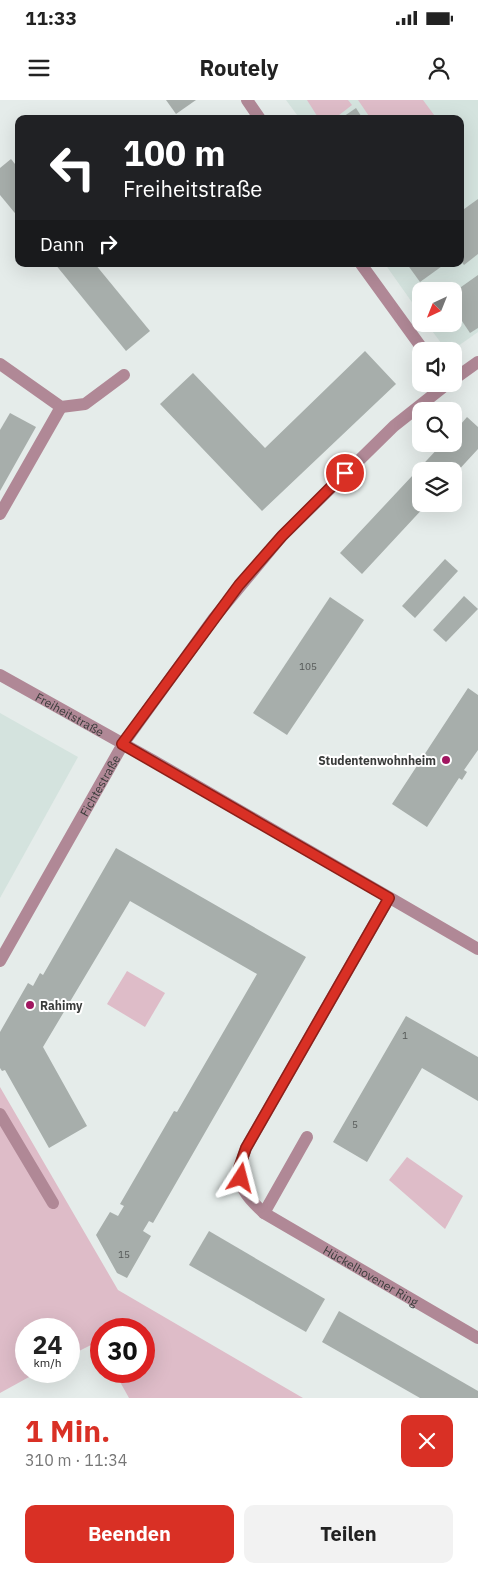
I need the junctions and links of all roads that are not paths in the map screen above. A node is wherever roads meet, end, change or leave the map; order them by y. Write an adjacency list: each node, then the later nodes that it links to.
1 (247, 100): 2 (street)
2 (257, 115)
3 (363, 267): 4 (street)
4 (417, 342)
5 (478, 362): 7 (street)
6 (0, 364): 10 (street)
7 (462, 373)
8 (124, 375): 10 (street)
9 (437, 392): 13 (street, Fichtestraße)
10 (61, 407): 11 (street)
11 (0, 514)
12 (0, 675): 13 (street, Freiheitstraße)
13 (122, 744): 14 (street, Freiheitstraße); 16 (street, Fichtestraße)
14 (389, 898): 15 (street, Freiheitstraße); 20 (street, Hückelhovener Ring)
15 (478, 949)
16 (0, 962)
17 (0, 1114): 19 (street)
18 (307, 1137): 20 (street)
19 (53, 1203)
20 (264, 1213): 21 (street, Hückelhovener Ring)
21 (478, 1338)

